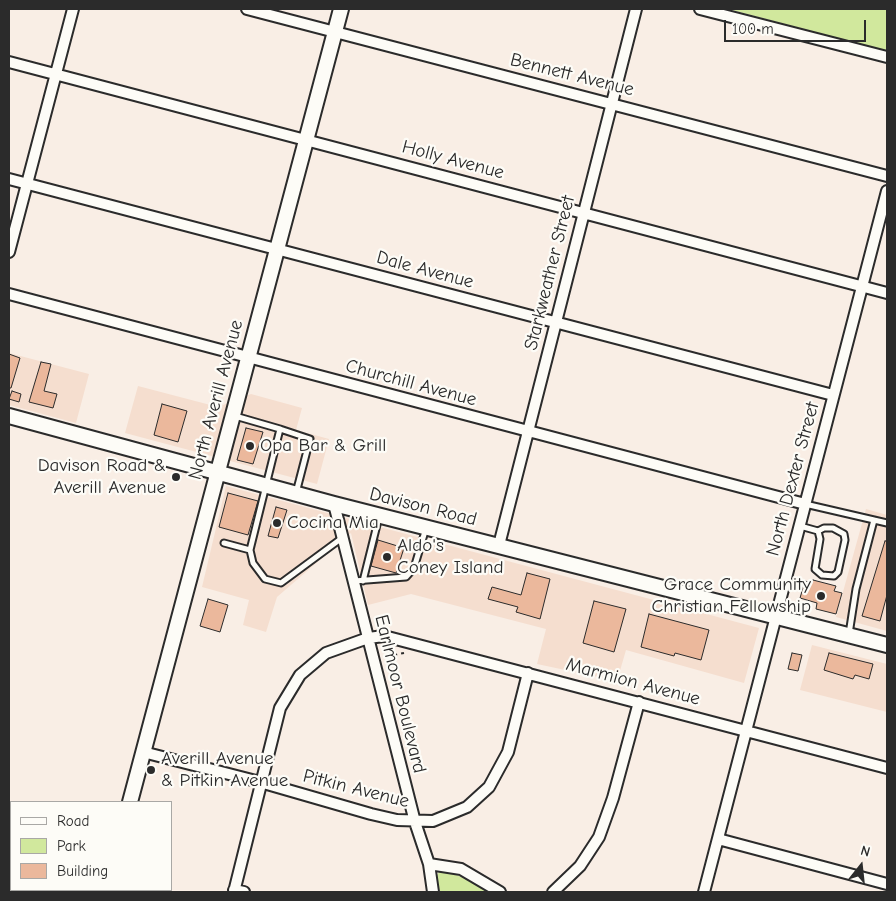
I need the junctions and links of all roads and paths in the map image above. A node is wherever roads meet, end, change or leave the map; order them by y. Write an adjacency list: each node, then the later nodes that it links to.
1 (73, 9): 9 (street)
2 (247, 9): 6 (street, Bennett Avenue)
3 (341, 9): 6 (main road, North Averill Avenue)
4 (636, 9): 10 (street, Starkweather Street)
5 (700, 9): 7 (street)
6 (335, 32): 10 (street, Bennett Avenue); 11 (main road, North Averill Avenue)
7 (887, 57)
8 (9, 62): 9 (street, Holly Avenue)
9 (56, 74): 11 (street, Holly Avenue); 14 (street)
10 (612, 103): 12 (street, Bennett Avenue); 16 (street, Starkweather Street)
11 (306, 140): 16 (street, Holly Avenue); 17 (main road, North Averill Avenue)
12 (887, 176)
13 (9, 179): 14 (street, Dale Avenue)
14 (28, 184): 17 (street, Dale Avenue); 18 (street)
15 (887, 191): 19 (street, North Dexter Street)
16 (584, 213): 19 (street, Holly Avenue); 22 (street, Starkweather Street)
17 (276, 249): 22 (street, Dale Avenue); 23 (main road, North Averill Avenue)
18 (9, 252)
19 (862, 287): 20 (street, Holly Avenue); 24 (street, North Dexter Street)
20 (887, 293)
21 (9, 294): 23 (street, Churchill Avenue)
22 (555, 323): 24 (street, Dale Avenue); 28 (street, Starkweather Street)
23 (248, 357): 25 (main road, North Averill Avenue); 28 (street, Churchill Avenue)
24 (833, 395): 33 (street, North Dexter Street)
25 (232, 415): 27 (lane); 29 (main road, North Averill Avenue)
26 (9, 416): 29 (main road, Davison Road)
27 (280, 428): 30 (lane); 31 (lane)
28 (528, 432): 33 (street, Churchill Avenue); 42 (street, Starkweather Street)
29 (216, 472): 30 (main road, Davison Road); 54 (main road, North Averill Avenue)
30 (266, 486): 31 (main road, Davison Road); 43 (lane)
31 (296, 494): 32 (main road, Davison Road)
32 (334, 504): 34 (main road, Davison Road); 40 (street, Earlmoor Boulevard)
33 (805, 504): 35 (lane); 37 (street, North Dexter Street)
34 (379, 516): 38 (main road, Davison Road); 44 (lane)
35 (874, 520): 36 (lane); 46 (lane)
36 (887, 524)
37 (799, 526): 39 (lane); 45 (street, North Dexter Street)
38 (426, 528): 42 (main road, Davison Road); 44 (lane)
39 (818, 531): 39 (lane)
40 (342, 537): 43 (lane); 44 (street, Earlmoor Boulevard)
41 (224, 543): 43 (lane)
42 (498, 545): 45 (main road, Davison Road)
43 (250, 550)
44 (358, 581): 47 (street, Earlmoor Boulevard)
45 (775, 616): 46 (main road, Davison Road); 53 (street, North Dexter Street)
46 (849, 635): 48 (main road, Davison Road)
47 (368, 638): 51 (street, Marmion Avenue); 56 (street); 58 (street, Earlmoor Boulevard)
48 (887, 645)
49 (404, 653): 50 (path)
50 (390, 665)
51 (528, 673): 52 (street, Marmion Avenue); 58 (street, Pitkin Avenue)
52 (638, 702): 53 (street, Marmion Avenue); 65 (street)
53 (746, 731): 55 (street, Marmion Avenue); 59 (street, North Dexter Street)
54 (143, 752): 56 (street, Pitkin Avenue); 57 (main road, North Averill Avenue)
55 (887, 768)
56 (260, 782): 58 (street, Pitkin Avenue); 62 (street)
57 (130, 801)
58 (415, 822): 60 (street, Earlmoor Boulevard)
59 (718, 840): 61 (street); 66 (street, North Dexter Street)
60 (429, 864): 63 (street, Earlmoor Boulevard); 64 (street)
61 (887, 884)
62 (238, 891)
63 (433, 892)
64 (500, 892)
65 (553, 892)
66 (704, 892)

